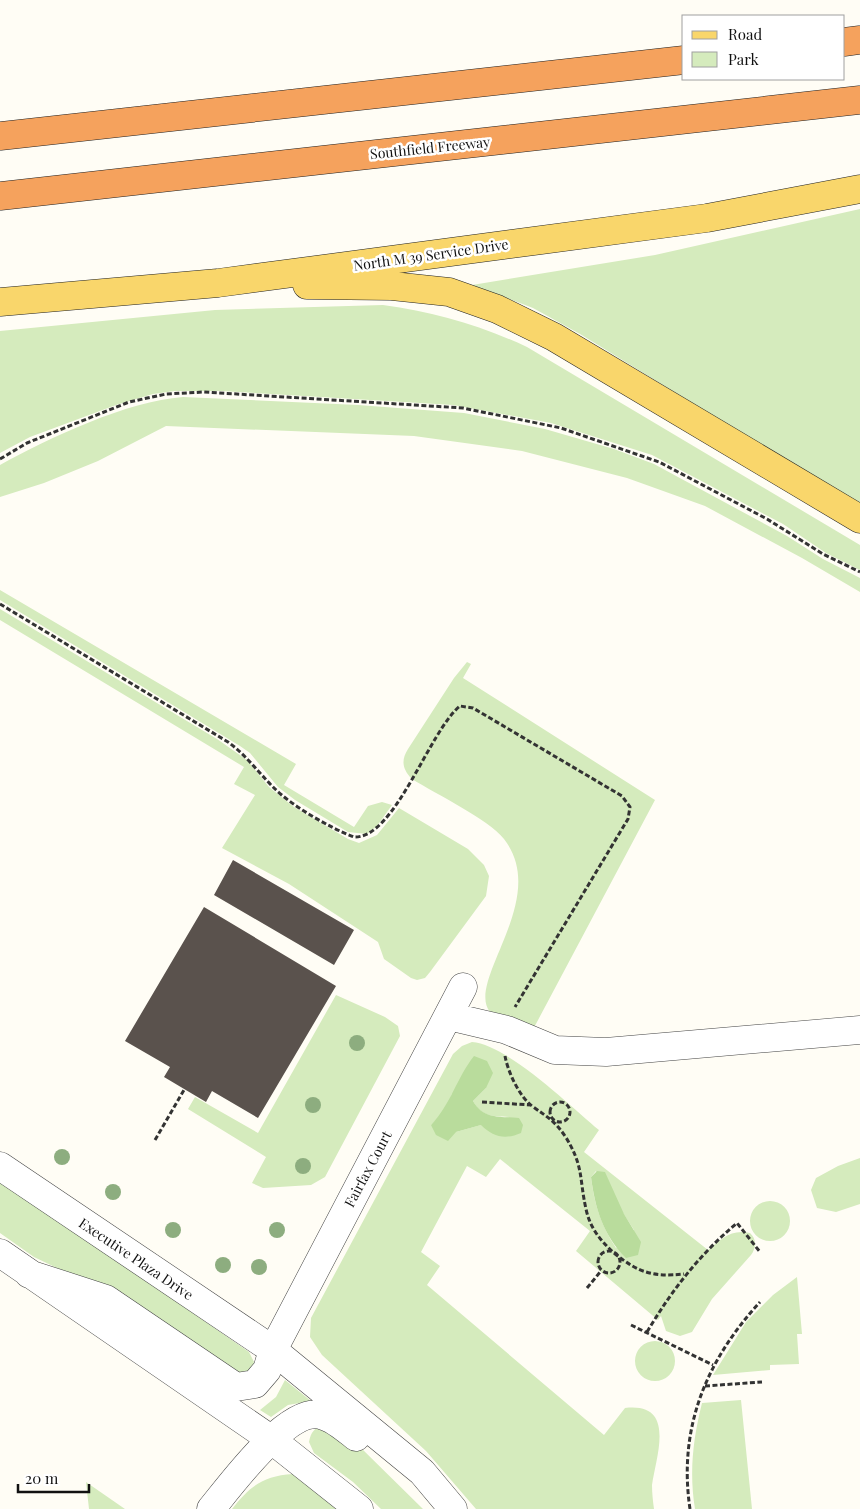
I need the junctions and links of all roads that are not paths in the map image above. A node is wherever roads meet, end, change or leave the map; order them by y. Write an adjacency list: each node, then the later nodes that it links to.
1 (860, 40): 2 (highway)
2 (845, 42)
3 (682, 60): 5 (highway)
4 (860, 100): 7 (highway, Southfield Freeway)
5 (0, 136)
6 (860, 189): 8 (main road, North M 39 Service Drive)
7 (0, 196)
8 (218, 283): 9 (main road, North M 39 Service Drive); 10 (main road)
9 (0, 302)
10 (860, 519)
11 (463, 987): 12 (street, Fairfax Court)
12 (448, 1016): 13 (street); 17 (street, Fairfax Court)
13 (860, 1030)
14 (0, 1166): 17 (street, Executive Plaza Drive)
15 (0, 1253): 16 (street)
16 (30, 1274): 17 (street); 18 (street)
17 (273, 1350): 22 (street, Executive Plaza Drive)
18 (272, 1440): 19 (street); 20 (street); 21 (street)
19 (211, 1509)
20 (359, 1509)
21 (431, 1509)
22 (453, 1509)

